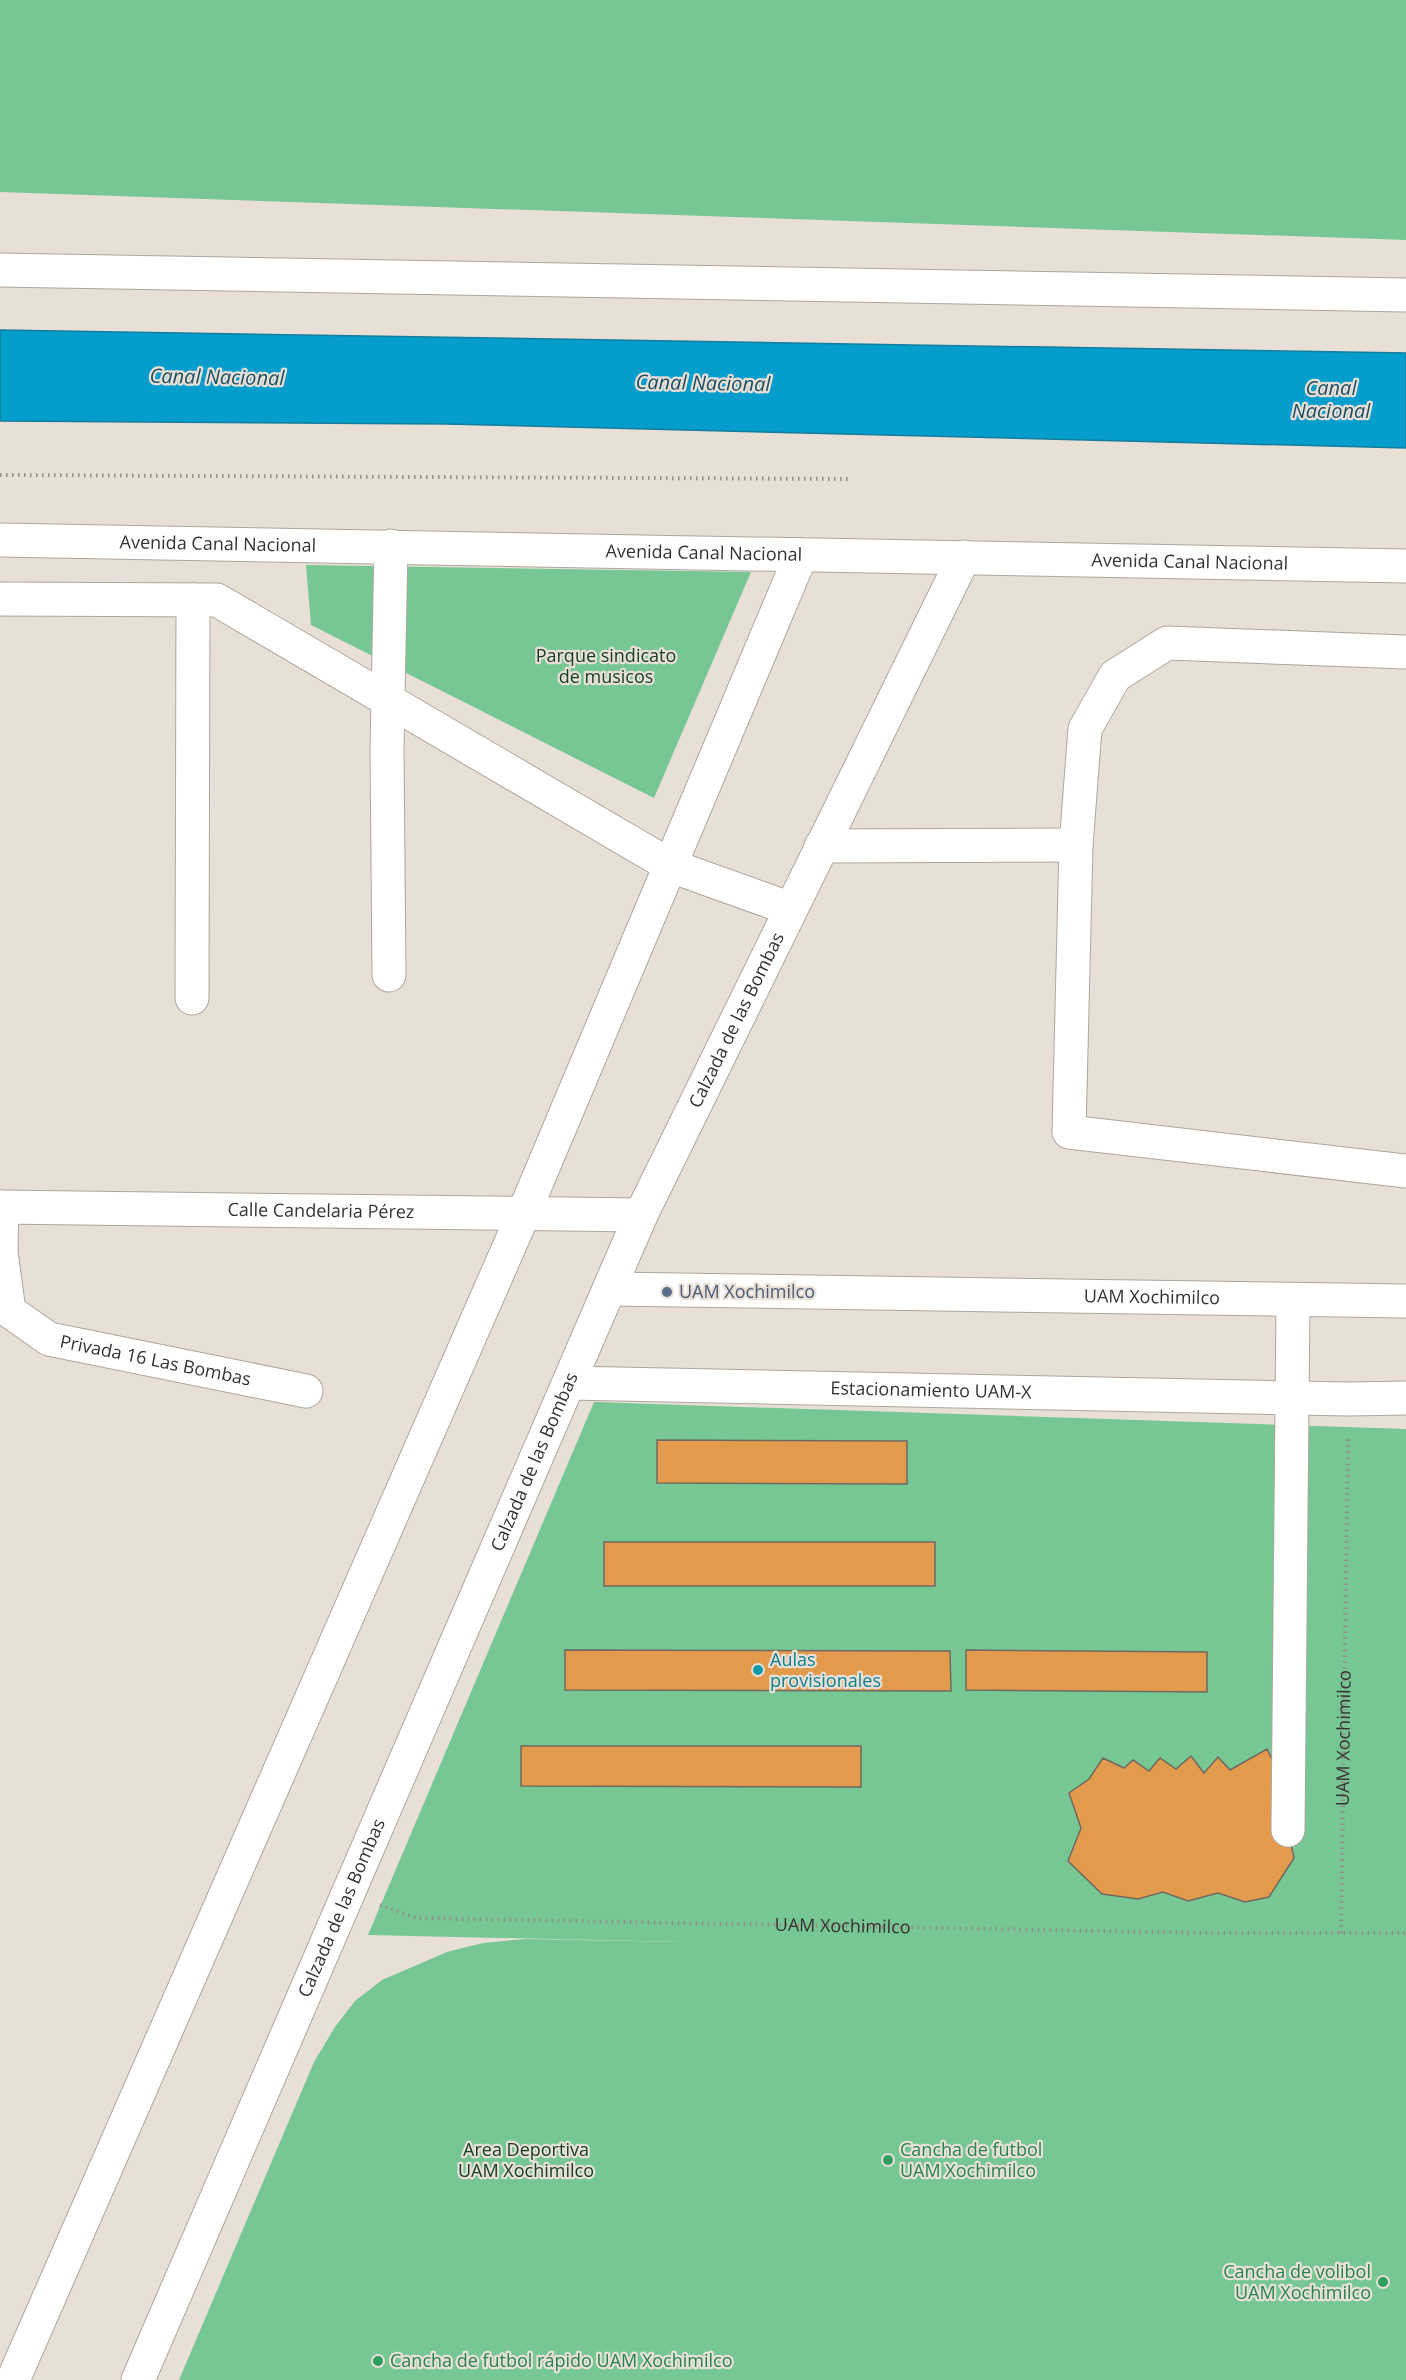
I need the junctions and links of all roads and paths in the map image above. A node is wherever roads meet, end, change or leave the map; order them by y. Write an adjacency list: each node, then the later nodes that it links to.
1 (0, 270): 2 (main road)
2 (1406, 295)
3 (0, 475): 4 (path)
4 (851, 479)
5 (0, 540): 6 (main road, Avenida Canal Nacional)
6 (391, 546): 7 (main road, Avenida Canal Nacional); 13 (main road)
7 (801, 555): 8 (main road, Avenida Canal Nacional); 16 (main road)
8 (964, 557): 9 (main road, Avenida Canal Nacional); 15 (main road, Calzada de las Bombas)
9 (1406, 566)
10 (0, 599): 11 (main road)
11 (193, 600): 13 (main road); 19 (main road)
12 (1406, 652): 14 (main road)
13 (388, 700): 16 (main road); 18 (main road)
14 (1076, 845): 15 (main road); 20 (main road)
15 (821, 846): 17 (main road, Calzada de las Bombas)
16 (671, 866): 17 (main road); 22 (main road)
17 (790, 909): 23 (main road, Calzada de las Bombas)
18 (389, 975)
19 (192, 998)
20 (1406, 1171)
21 (1, 1207): 22 (main road, Calle Candelaria Pérez); 28 (main road, Privada 16 Las Bombas)
22 (524, 1215): 23 (main road, Calle Candelaria Pérez); 36 (main road)
23 (641, 1215): 24 (main road, Calzada de las Bombas)
24 (609, 1289): 25 (main road, UAM Xochimilco); 27 (main road, Calzada de las Bombas)
25 (1293, 1300): 26 (main road, UAM Xochimilco); 29 (main road)
26 (1406, 1301)
27 (568, 1383): 29 (main road, Estacionamiento UAM-X); 33 (main road, Calzada de las Bombas)
28 (306, 1391)
29 (1293, 1397): 31 (main road, Estacionamiento UAM-X); 32 (main road)
30 (1406, 1398): 31 (main road, Estacionamiento UAM-X)
31 (1348, 1399): 34 (path, UAM Xochimilco)
32 (1288, 1830)
33 (350, 1890): 34 (path, UAM Xochimilco); 37 (main road, Calzada de las Bombas)
34 (1341, 1933): 35 (path, UAM Xochimilco)
35 (1406, 1933)
36 (13, 2380)
37 (138, 2380)

